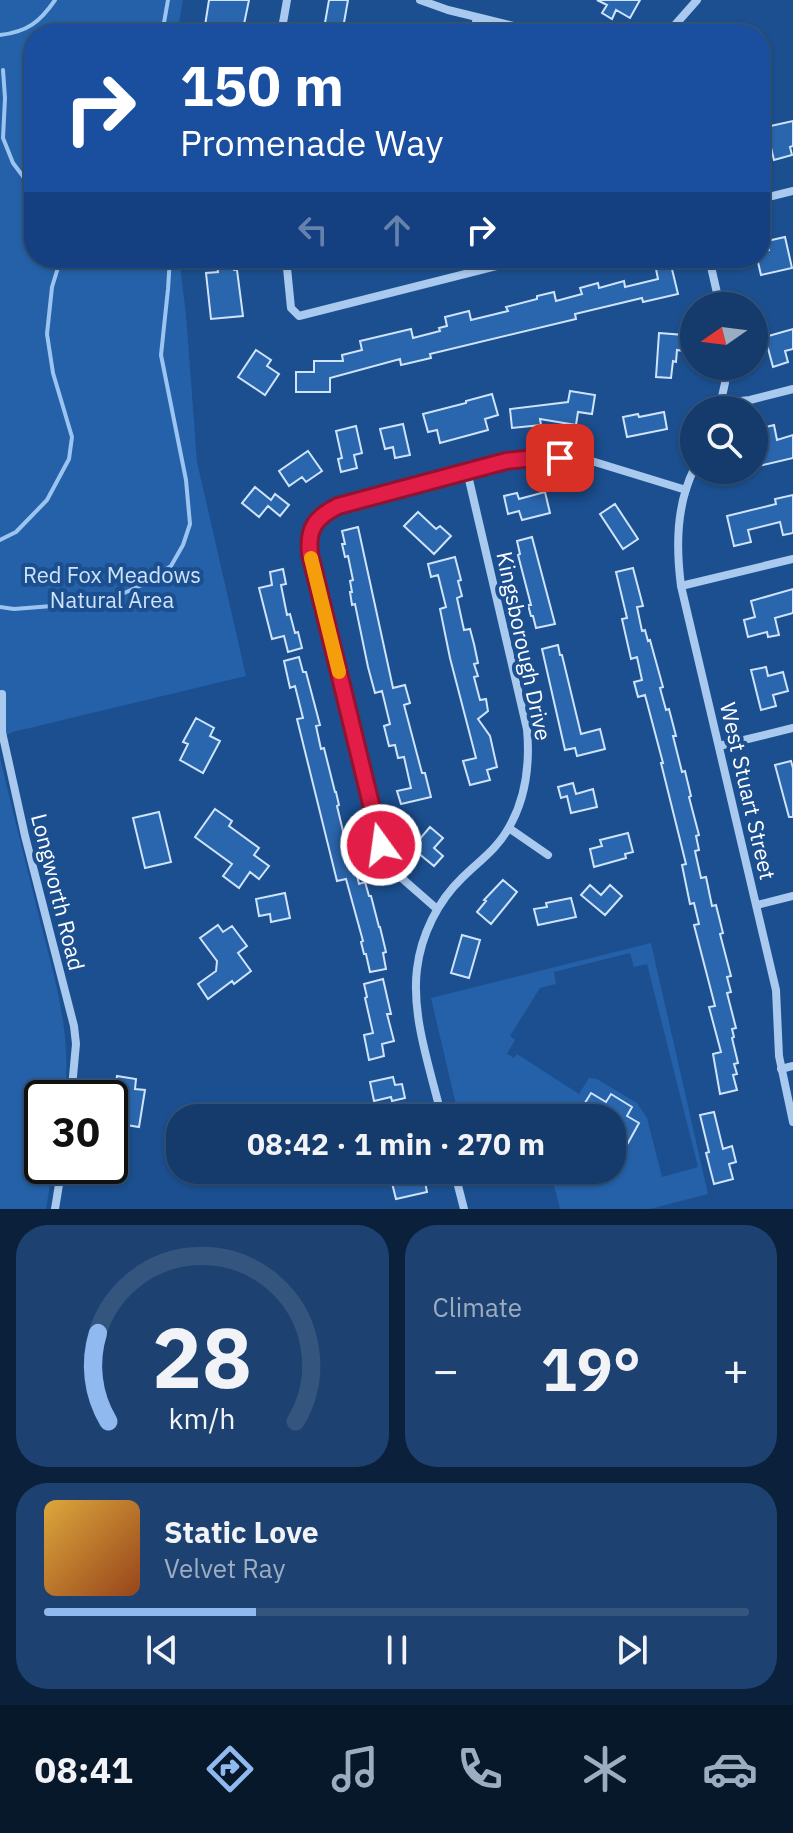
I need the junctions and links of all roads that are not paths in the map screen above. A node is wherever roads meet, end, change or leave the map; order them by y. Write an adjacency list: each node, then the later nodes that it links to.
1 (287, 0): 5 (street)
2 (420, 0): 4 (street)
3 (697, 0): 8 (street)
4 (477, 18): 6 (street); 7 (street)
5 (283, 24)
6 (476, 24)
7 (503, 24)
8 (676, 24)
9 (793, 191): 10 (street)
10 (770, 197)
11 (287, 268): 12 (street)
12 (489, 268)
13 (711, 268): 14 (street)
14 (717, 292)
15 (793, 389): 16 (street)
16 (766, 396)
17 (467, 471): 19 (street); 25 (street, Kingsborough Drive); 29 (street)
18 (688, 484): 19 (street, West Stuart Street)
19 (686, 490): 21 (street, West Stuart Street)
20 (793, 559): 21 (street)
21 (681, 586): 24 (street, West Stuart Street)
22 (2, 694): 32 (street, Longworth Road)
23 (793, 728): 24 (street)
24 (719, 746): 28 (street, West Stuart Street)
25 (509, 828): 26 (street); 29 (street, Kingsborough Drive)
26 (548, 855)
27 (793, 896): 28 (street)
28 (757, 905): 31 (street, West Stuart Street)
29 (437, 909): 33 (street, Kingsborough Drive)
30 (793, 1066): 31 (street)
31 (781, 1069): 34 (street, West Stuart Street)
32 (73, 1080)
33 (439, 1104)
34 (793, 1122)
35 (59, 1184): 37 (street)
36 (458, 1184): 38 (street)
37 (55, 1209)
38 (464, 1209)

